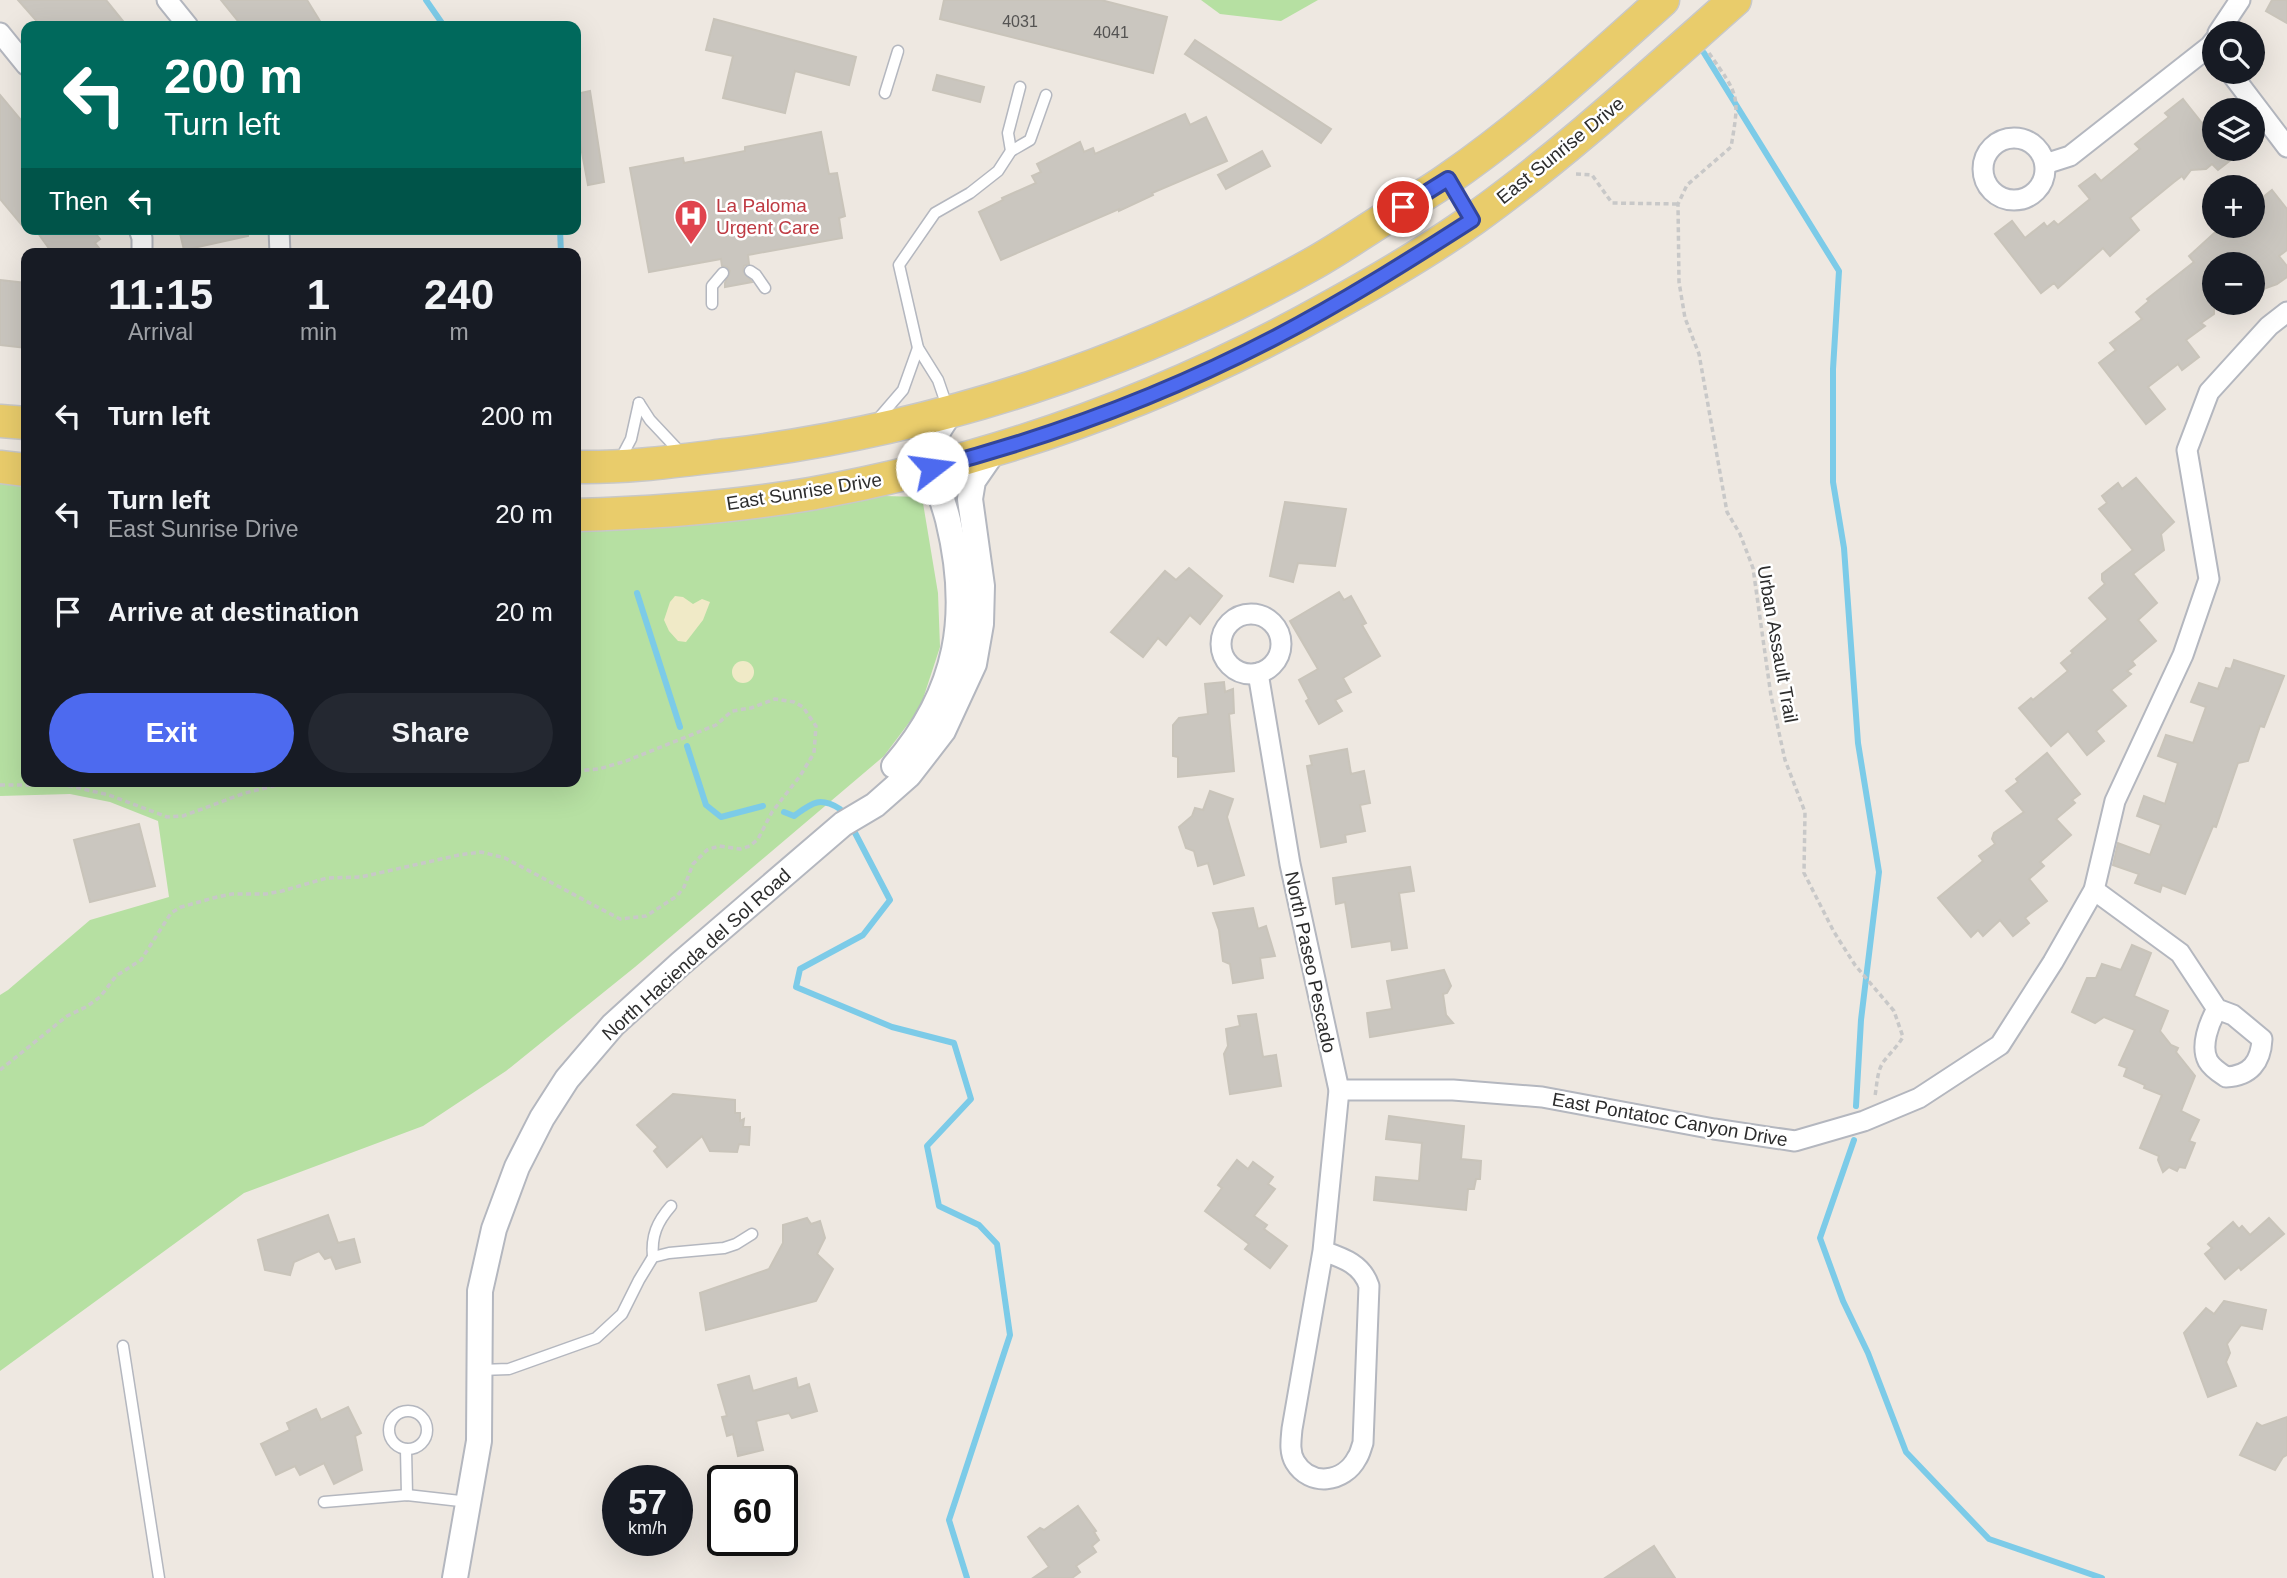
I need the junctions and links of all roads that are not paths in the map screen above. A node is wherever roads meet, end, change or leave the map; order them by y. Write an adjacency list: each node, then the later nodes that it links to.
1 (167, 0): 5 (street)
2 (1664, 0): 18 (main road)
3 (1735, 0): 19 (main road, East Sunrise Drive)
4 (2240, 0): 6 (street)
5 (184, 21)
6 (2227, 21)
7 (0, 33): 10 (street)
8 (898, 51): 13 (lane)
9 (2202, 52): 17 (street)
10 (21, 59)
11 (2239, 84): 15 (street)
12 (1020, 87): 16 (lane)
13 (885, 93)
14 (1046, 95): 16 (lane)
15 (2287, 147)
16 (1011, 150): 25 (lane)
17 (2045, 164)
18 (1448, 179): 19 (main road); 26 (main road)
19 (1472, 220): 30 (main road, East Sunrise Drive)
20 (750, 271): 22 (lane)
21 (723, 272): 23 (lane)
22 (765, 288)
23 (712, 304)
24 (2287, 312): 40 (street, East Pontatoc Canyon Drive)
25 (918, 348): 26 (lane); 29 (lane)
26 (950, 412): 29 (main road); 35 (street, North Hacienda del Sol Road)
27 (0, 421): 28 (main road)
28 (21, 423)
29 (867, 432): 31 (main road)
30 (993, 452): 35 (main road, East Sunrise Drive); 39 (street, North Hacienda del Sol Road)
31 (688, 460): 34 (main road); 34 (lane)
32 (0, 467): 36 (main road)
33 (581, 467): 34 (main road)
34 (614, 468)
35 (932, 468): 37 (main road, East Sunrise Drive); 39 (street, North Hacienda del Sol Road)
36 (21, 469)
37 (581, 515)
38 (1258, 673): 42 (street, North Paseo Pescado)
39 (843, 824): 48 (street, North Hacienda del Sol Road)
40 (2094, 890): 41 (street); 42 (street, East Pontatoc Canyon Drive)
41 (2217, 1009)
42 (1339, 1090): 45 (street, North Paseo Pescado)
43 (671, 1206): 46 (lane)
44 (752, 1234): 46 (lane)
45 (1323, 1251): 45 (street, North Paseo Pescado)
46 (653, 1257): 48 (lane)
47 (123, 1346): 53 (lane)
48 (479, 1370): 52 (street, North Hacienda del Sol Road)
49 (406, 1449): 49 (lane); 50 (lane)
50 (407, 1495): 51 (lane); 52 (lane)
51 (324, 1502)
52 (470, 1502): 54 (street, North Hacienda del Sol Road)
53 (159, 1578)
54 (456, 1578)

